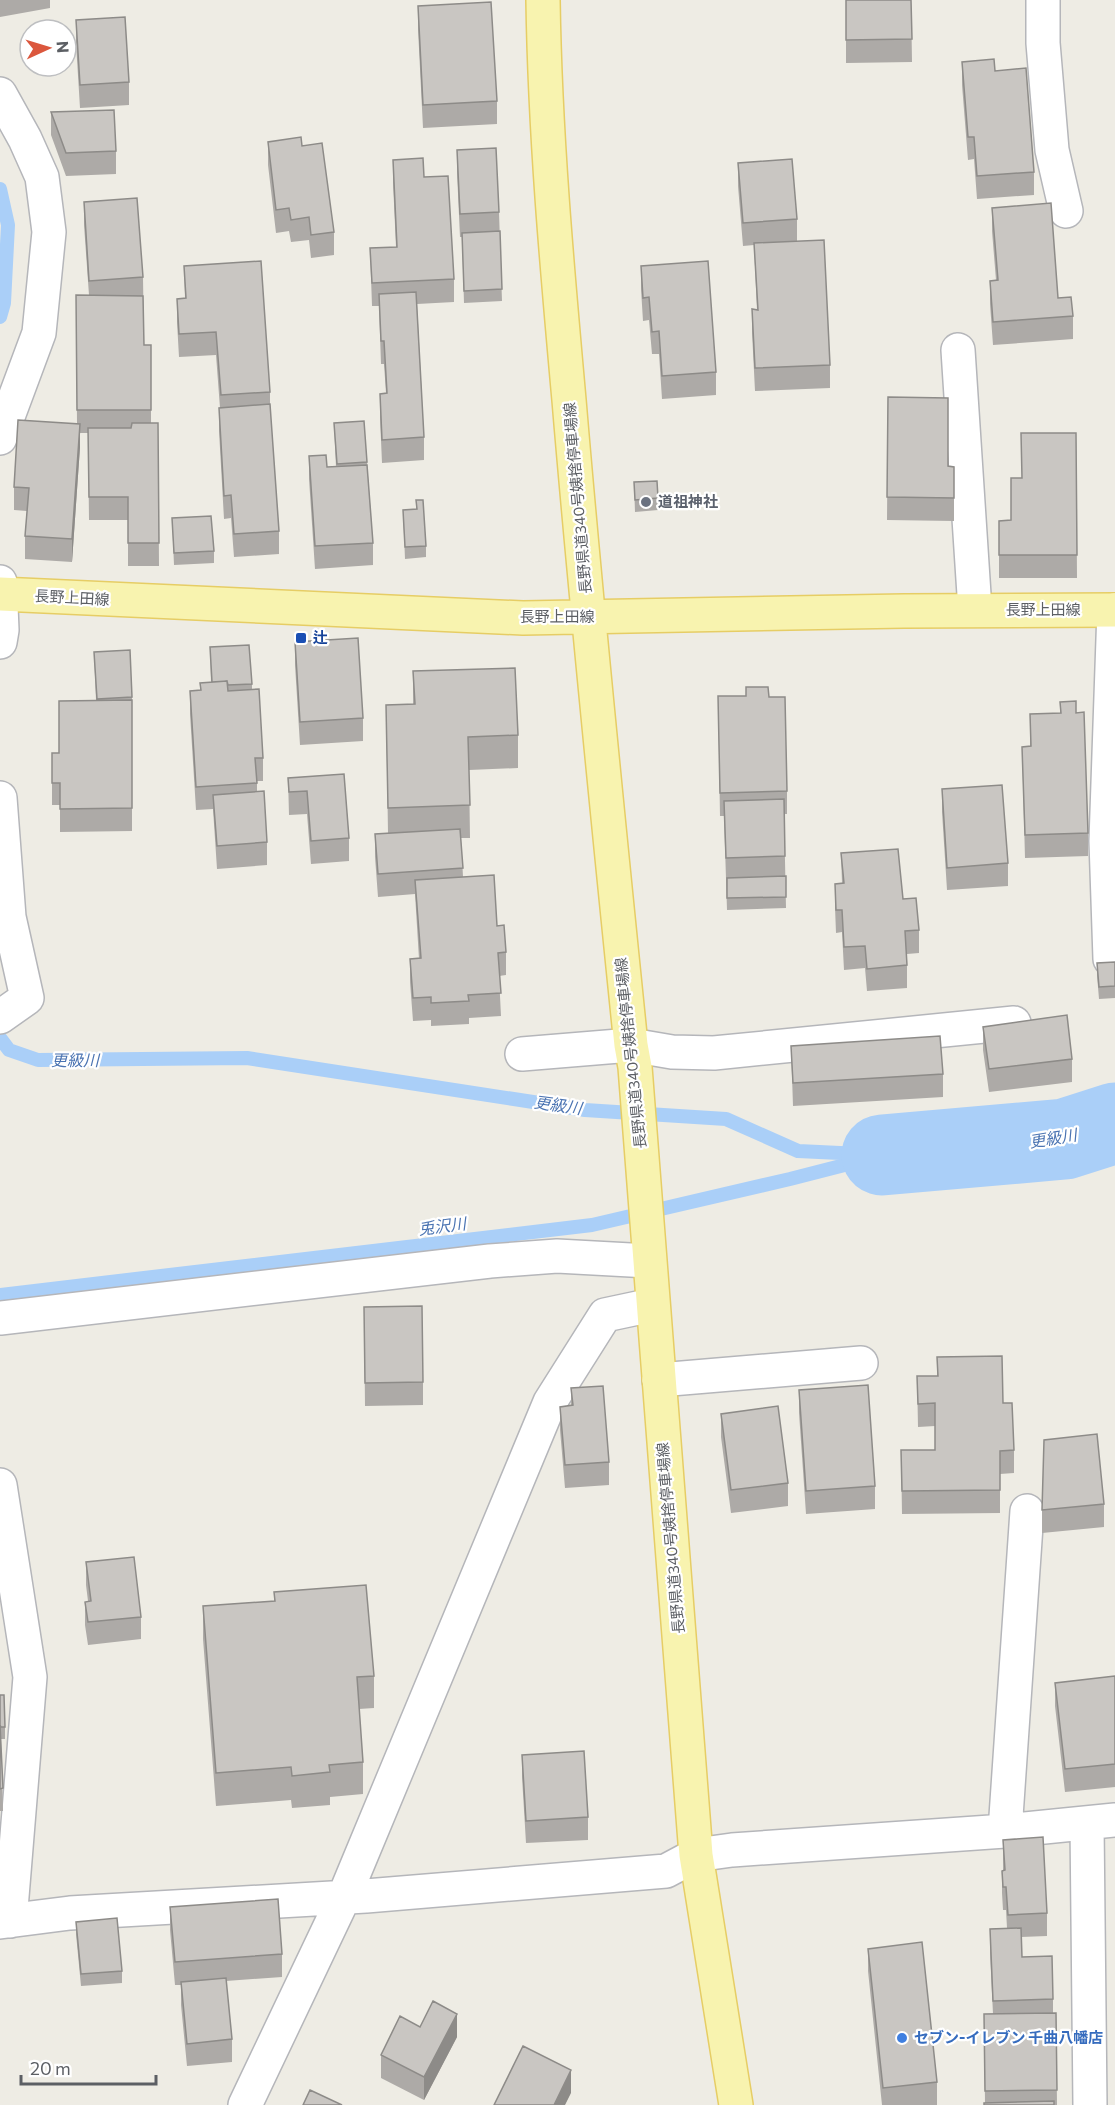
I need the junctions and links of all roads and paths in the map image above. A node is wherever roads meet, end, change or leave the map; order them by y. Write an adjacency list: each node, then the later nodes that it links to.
1 (543, 0): 10 (main road, 長野県道340号姨捨停車場線)
2 (1044, 0): 4 (street)
3 (0, 94): 6 (street)
4 (1066, 211)
5 (958, 350): 8 (street)
6 (0, 438)
7 (0, 590): 10 (main road, 長野上田線); 11 (street)
8 (975, 610): 9 (main road, 長野上田線); 10 (main road, 長野上田線)
9 (1114, 610): 13 (street)
10 (589, 618): 17 (main road, 長野県道340号姨捨停車場線)
11 (0, 642)
12 (0, 798): 14 (street)
13 (1110, 959)
14 (8, 1012)
15 (1014, 1023): 17 (street)
16 (522, 1054): 17 (street)
17 (633, 1056): 18 (main road, 長野県道340号姨捨停車場線)
18 (648, 1253): 19 (main road, 長野県道340号姨捨停車場線); 20 (street)
19 (652, 1305): 22 (main road, 長野県道340号姨捨停車場線); 28 (street)
20 (0, 1318)
21 (861, 1363): 22 (street)
22 (658, 1380): 27 (main road, 長野県道340号姨捨停車場線)
23 (0, 1485): 29 (street)
24 (1027, 1511): 26 (street)
25 (1101, 1822): 26 (street); 32 (street)
26 (1005, 1831): 27 (street)
27 (696, 1855): 28 (street); 31 (main road, 長野県道340号姨捨停車場線)
28 (344, 1898): 29 (street); 30 (street)
29 (5, 1922)
30 (245, 2105)
31 (735, 2105)
32 (1090, 2105)

